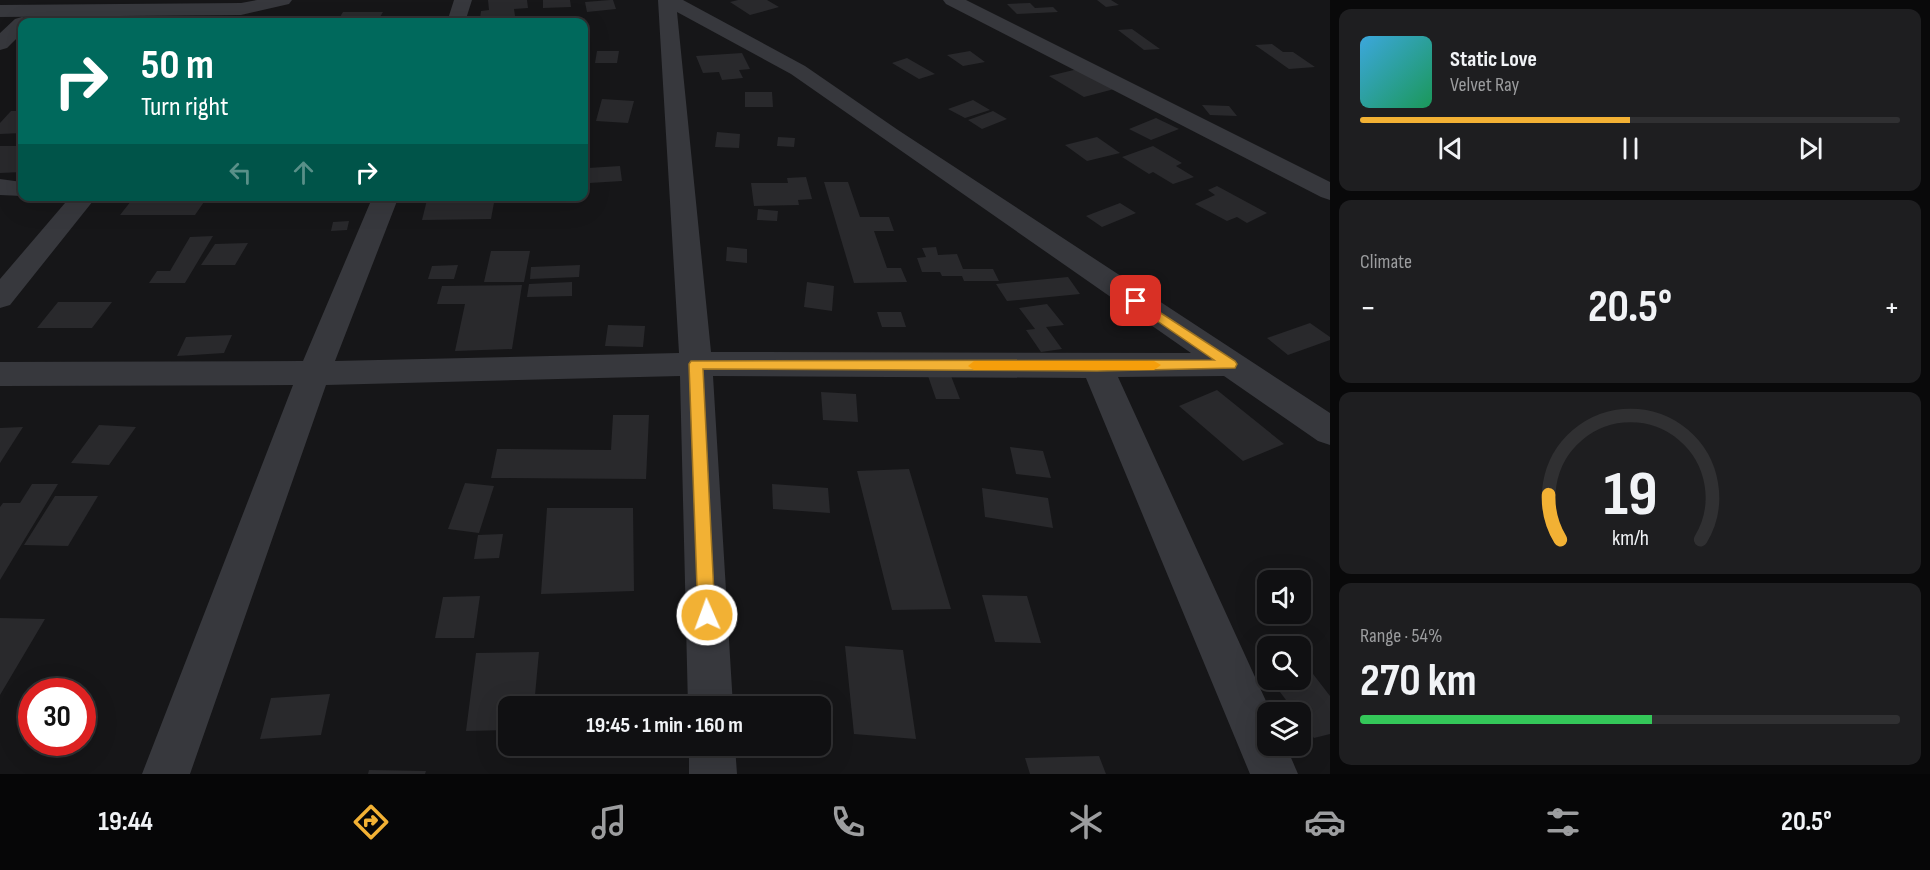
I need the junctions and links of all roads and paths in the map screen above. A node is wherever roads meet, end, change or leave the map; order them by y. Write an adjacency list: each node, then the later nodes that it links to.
1 (284, 0): 5 (street)
2 (463, 0): 8 (street)
3 (668, 0): 17 (street); 18 (street)
4 (952, 0): 13 (street)
5 (240, 10): 7 (street)
6 (0, 11): 7 (street)
7 (33, 14)
8 (457, 18)
9 (18, 28): 10 (street)
10 (0, 44)
11 (0, 187): 12 (street)
12 (18, 189)
13 (1330, 192)
14 (81, 201): 16 (street)
15 (384, 201): 20 (street)
16 (0, 298)
17 (696, 364): 19 (street); 20 (street); 23 (street)
18 (1230, 364): 19 (street); 22 (street)
19 (1097, 366): 27 (street)
20 (314, 373): 21 (street); 25 (street)
21 (0, 374)
22 (1330, 431)
23 (711, 696)
24 (712, 756): 26 (street)
25 (166, 774)
26 (713, 774)
27 (1274, 774)

